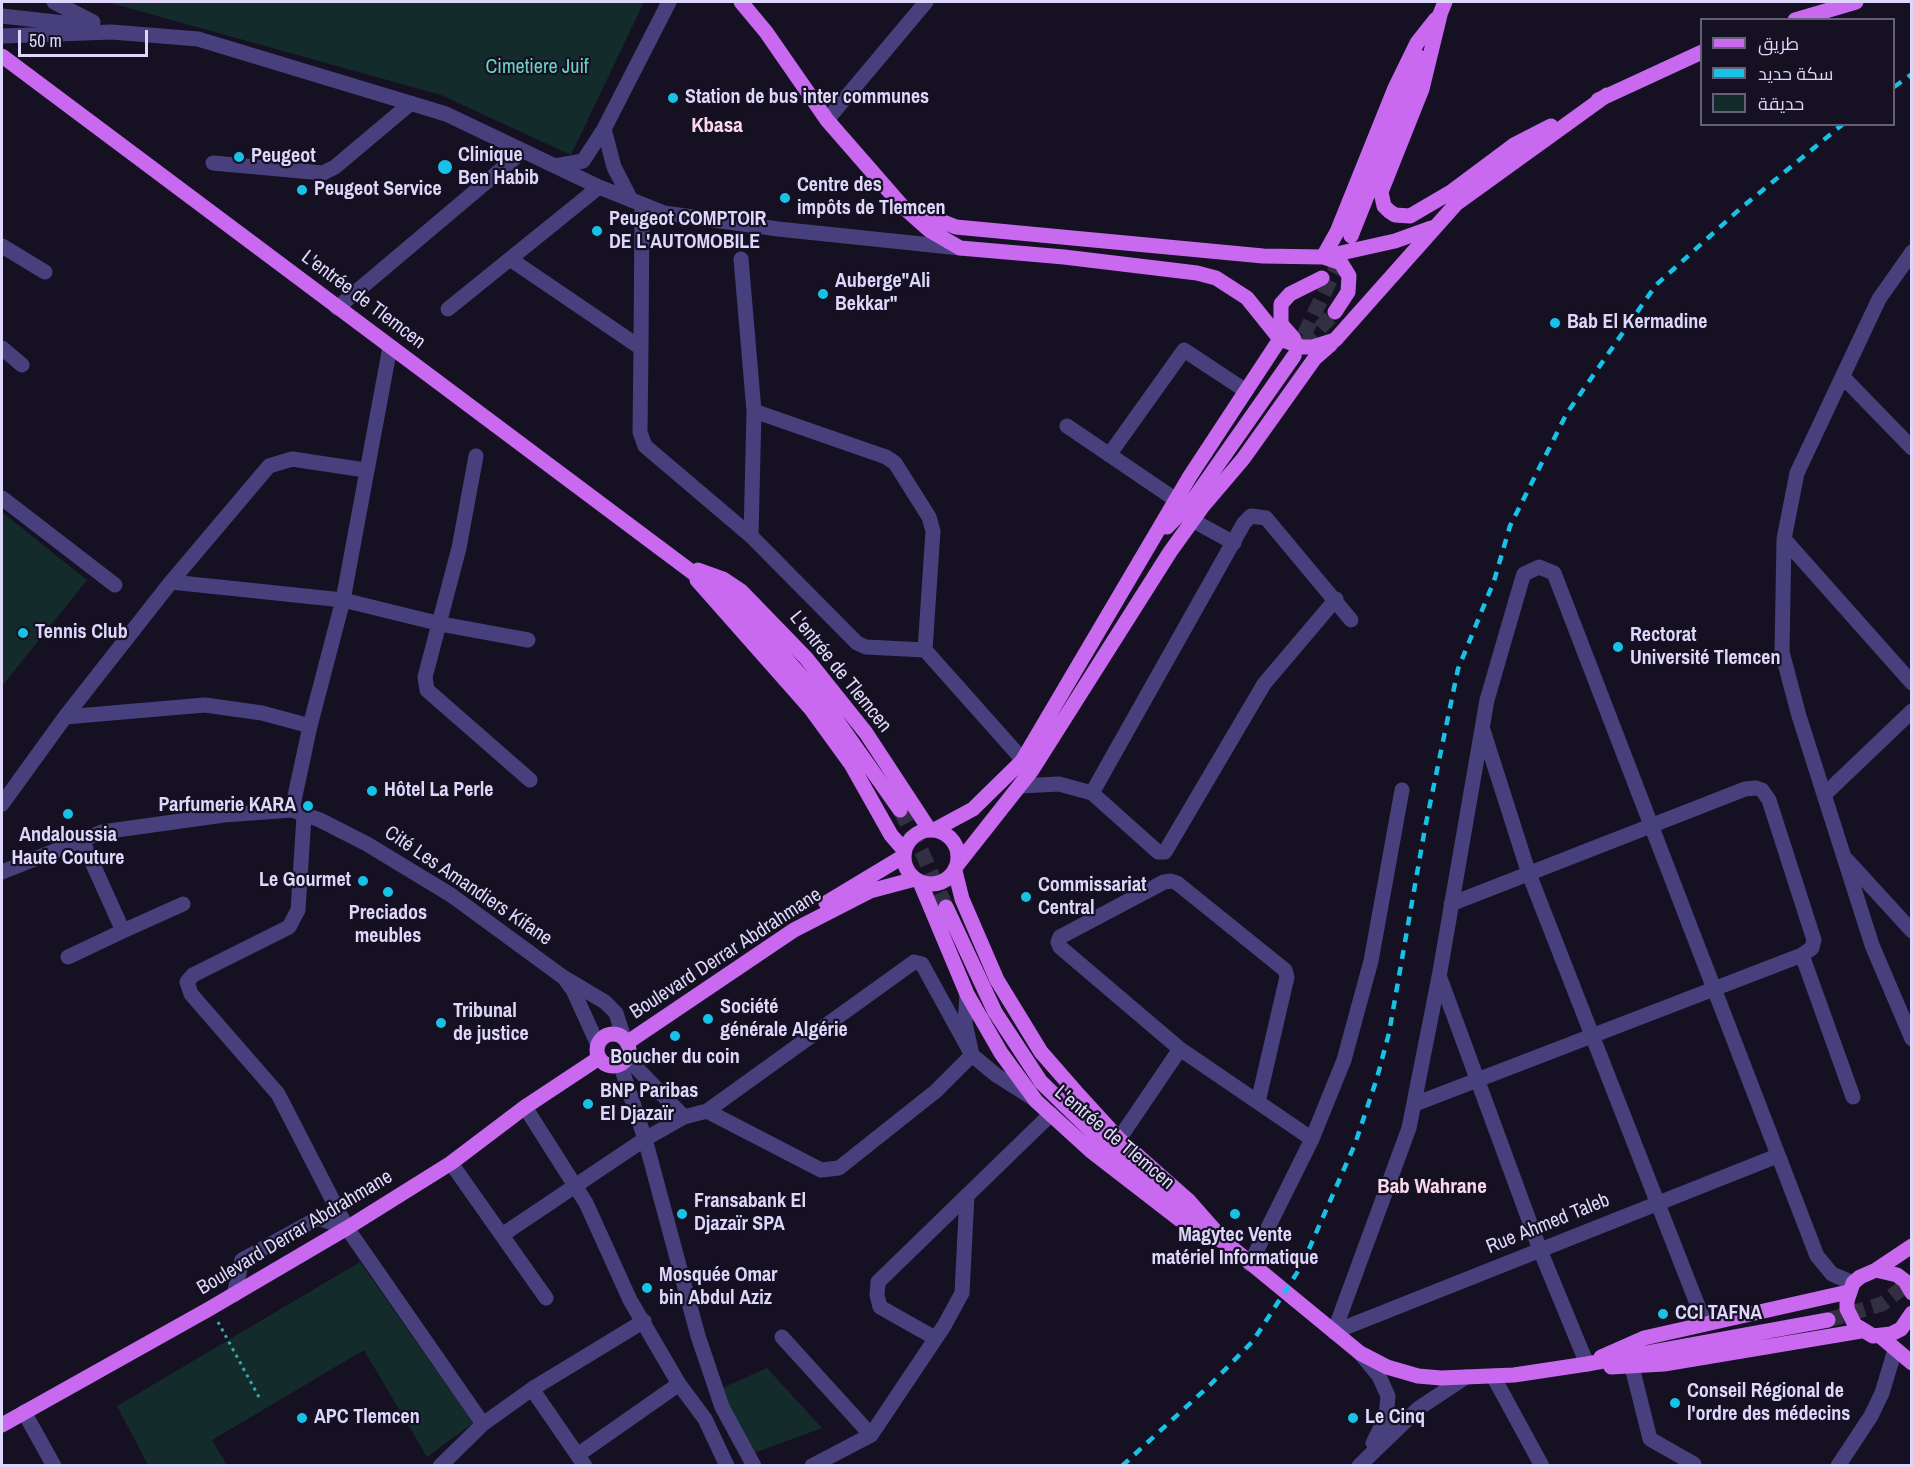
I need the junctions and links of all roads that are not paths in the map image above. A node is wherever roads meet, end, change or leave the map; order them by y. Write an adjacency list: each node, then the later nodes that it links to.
1 (54, 2): 9 (street); 10 (street)
2 (669, 2): 17 (street)
3 (741, 2): 16 (main road)
4 (926, 2): 16 (street)
5 (1856, 2): 8 (main road)
6 (1443, 8): 14 (main road); 25 (main road); 29 (main road)
7 (2, 16): 9 (street)
8 (1802, 18)
9 (53, 21): 10 (street)
10 (112, 32): 11 (street); 15 (street)
11 (2, 36)
12 (1700, 52): 14 (main road)
13 (6, 59): 34 (main road, L'entrée de Tlemcen)
14 (1607, 95): 24 (main road)
15 (411, 103): 18 (street); 19 (street)
16 (827, 120): 23 (main road)
17 (604, 129): 20 (street); 22 (street)
18 (523, 151): 20 (street); 34 (street)
19 (213, 163)
20 (555, 166): 21 (street)
21 (599, 188): 22 (street); 31 (street)
22 (636, 202): 27 (street); 41 (street)
23 (903, 206): 27 (main road); 29 (main road)
24 (1434, 227): 29 (main road); 38 (main road)
25 (1351, 236)
26 (2, 246): 32 (street)
27 (960, 248): 37 (main road)
28 (1911, 252): 44 (street)
29 (1323, 257): 36 (main road)
30 (741, 258): 46 (street)
31 (510, 259): 35 (street); 41 (street)
32 (45, 272)
33 (1322, 278): 42 (main road)
34 (337, 308): 39 (main road, L'entrée de Tlemcen)
35 (448, 309)
36 (1335, 312)
37 (1280, 339): 42 (main road); 45 (main road)
38 (1335, 340): 42 (main road); 55 (main road)
39 (390, 347): 51 (street); 61 (main road, L'entrée de Tlemcen)
40 (2, 348): 43 (street)
41 (641, 348): 56 (street)
42 (1298, 351): 54 (main road)
43 (22, 365)
44 (1843, 377): 48 (street); 57 (street)
45 (1246, 391): 49 (street); 53 (main road)
46 (754, 411): 56 (street); 69 (street)
47 (1067, 426): 49 (street)
48 (1911, 448)
49 (1109, 455): 53 (street)
50 (476, 456): 67 (street)
51 (365, 470): 62 (street); 65 (street)
52 (2, 498): 63 (street)
53 (1176, 500): 58 (main road)
54 (1193, 500): 58 (main road); 60 (main road)
55 (1192, 520): 59 (street); 60 (main road)
56 (751, 536): 69 (street)
57 (1784, 539): 70 (street); 80 (street)
58 (1152, 542): 75 (main road)
59 (1234, 543): 64 (street); 79 (street)
60 (1170, 552): 75 (main road)
61 (692, 569): 82 (main road, L'entrée de Tlemcen); 85 (main road, L'entrée de Tlemcen); 87 (main road, L'entrée de Tlemcen)
62 (171, 582): 65 (street); 72 (street)
63 (115, 585)
64 (1336, 599): 66 (street); 79 (street)
65 (343, 600): 67 (street); 73 (street)
66 (1351, 620)
67 (441, 624): 68 (street); 76 (street)
68 (528, 640)
69 (925, 650): 75 (street)
70 (1911, 683)
71 (1911, 711): 80 (street)
72 (65, 717): 73 (street); 81 (street)
73 (310, 726): 83 (street)
74 (1482, 728): 84 (street); 91 (street); 94 (street)
75 (1030, 761): 77 (main road); 85 (main road)
76 (530, 780)
77 (1021, 786): 79 (street); 89 (main road)
78 (1402, 790): 122 (street)
79 (1092, 793)
80 (1824, 795): 88 (street)
81 (2, 804)
82 (900, 810)
83 (298, 813): 86 (street, Cité Les Amandiers Kifane); 101 (street, Cité Les Amandiers Kifane); 128 (street)
84 (1651, 826): 91 (street); 99 (street); 103 (street)
85 (932, 829): 87 (main road); 89 (main road)
86 (82, 840): 90 (street, Cité Les Amandiers Kifane); 97 (street)
87 (904, 853): 92 (main road); 96 (main road)
88 (1842, 855): 98 (street); 106 (street)
89 (956, 868): 92 (main road); 120 (main road, L'entrée de Tlemcen)
90 (2, 872)
91 (1529, 874): 94 (street); 105 (street)
92 (917, 880): 96 (main road, Boulevard Derrar Abdrahmane); 104 (main road, L'entrée de Tlemcen)
93 (183, 904): 97 (street)
94 (1451, 904): 102 (street)
95 (946, 907): 130 (main road)
96 (794, 930): 108 (main road, Boulevard Derrar Abdrahmane)
97 (123, 931): 100 (street)
98 (1911, 931)
99 (1802, 956): 103 (street); 112 (street)
100 (68, 957)
101 (563, 977): 108 (street, Cité Les Amandiers Kifane); 109 (street)
102 (1440, 977): 111 (street); 115 (street)
103 (1713, 990): 105 (street); 123 (street)
104 (967, 994): 110 (street); 113 (main road, L'entrée de Tlemcen)
105 (1591, 1037): 111 (street); 127 (street)
106 (1911, 1039)
107 (1180, 1049): 114 (street); 114 (street); 120 (street)
108 (625, 1050): 109 (main road); 109 (main road, Boulevard Derrar Abdrahmane); 119 (street); 121 (street, Cité Les Amandiers Kifane)
109 (598, 1051): 116 (main road, Boulevard Derrar Abdrahmane)
110 (972, 1055): 113 (street); 117 (street); 117 (street)
111 (1478, 1081): 115 (street); 132 (street)
112 (1853, 1097)
113 (1036, 1101): 118 (main road, L'entrée de Tlemcen)
114 (1258, 1102): 122 (street)
115 (1415, 1104): 144 (street)
116 (525, 1107): 124 (main road, Boulevard Derrar Abdrahmane); 125 (street)
117 (708, 1110): 119 (street)
118 (1051, 1114): 126 (street); 130 (main road, L'entrée de Tlemcen)
119 (684, 1118): 121 (street)
120 (1119, 1138): 130 (main road, L'entrée de Tlemcen)
121 (645, 1139): 125 (street); 167 (street, Cité Les Amandiers Kifane)
122 (1312, 1139): 133 (street)
123 (1777, 1156): 127 (street, Rue Ahmed Taleb); 135 (street)
124 (451, 1163): 128 (main road, Boulevard Derrar Abdrahmane); 129 (street)
125 (574, 1186): 129 (street); 141 (street)
126 (967, 1195): 147 (street); 147 (street)
127 (1658, 1203): 132 (street, Rue Ahmed Taleb); 142 (street)
128 (347, 1228): 137 (main road, Boulevard Derrar Abdrahmane); 137 (street); 158 (street)
129 (502, 1235): 138 (street)
130 (1225, 1242): 133 (main road, L'entrée de Tlemcen)
131 (1911, 1246): 134 (main road)
132 (1540, 1250): 144 (street, Rue Ahmed Taleb); 150 (street)
133 (1253, 1267): 144 (main road, L'entrée de Tlemcen)
134 (1876, 1270): 135 (main road, L'entrée de Tlemcen); 136 (main road)
135 (1851, 1288): 142 (main road, L'entrée de Tlemcen); 143 (main road)
136 (1911, 1293)
137 (234, 1294): 157 (main road, Boulevard Derrar Abdrahmane)
138 (546, 1298)
139 (1911, 1313): 145 (main road)
140 (1828, 1320): 150 (main road, L'entrée de Tlemcen)
141 (644, 1321): 155 (street); 156 (street)
142 (1705, 1324): 150 (main road, L'entrée de Tlemcen)
143 (1861, 1331): 145 (main road); 152 (main road, L'entrée de Tlemcen)
144 (1334, 1332): 149 (main road, L'entrée de Tlemcen)
145 (1880, 1336): 148 (main road)
146 (782, 1337): 160 (street)
147 (935, 1338): 160 (street)
148 (1894, 1350): 151 (main road); 170 (street)
149 (1360, 1353): 154 (main road, L'entrée de Tlemcen); 162 (street)
150 (1587, 1364): 152 (main road, L'entrée de Tlemcen); 153 (main road, L'entrée de Tlemcen)
151 (1911, 1364)
152 (1632, 1367): 163 (street)
153 (1493, 1376): 154 (main road, L'entrée de Tlemcen); 169 (street)
154 (1466, 1377): 162 (street)
155 (679, 1384): 161 (street); 166 (street)
156 (532, 1389): 158 (street); 161 (street)
157 (24, 1412): 159 (main road, Boulevard Derrar Abdrahmane); 164 (street)
158 (483, 1424): 165 (street)
159 (2, 1425)
160 (871, 1435): 168 (street)
161 (582, 1460)
162 (1361, 1462)
163 (1694, 1464)
164 (54, 1466)
165 (440, 1466)
166 (727, 1466)
167 (754, 1466)
168 (812, 1466)
169 (1542, 1466)
170 (1838, 1466)

